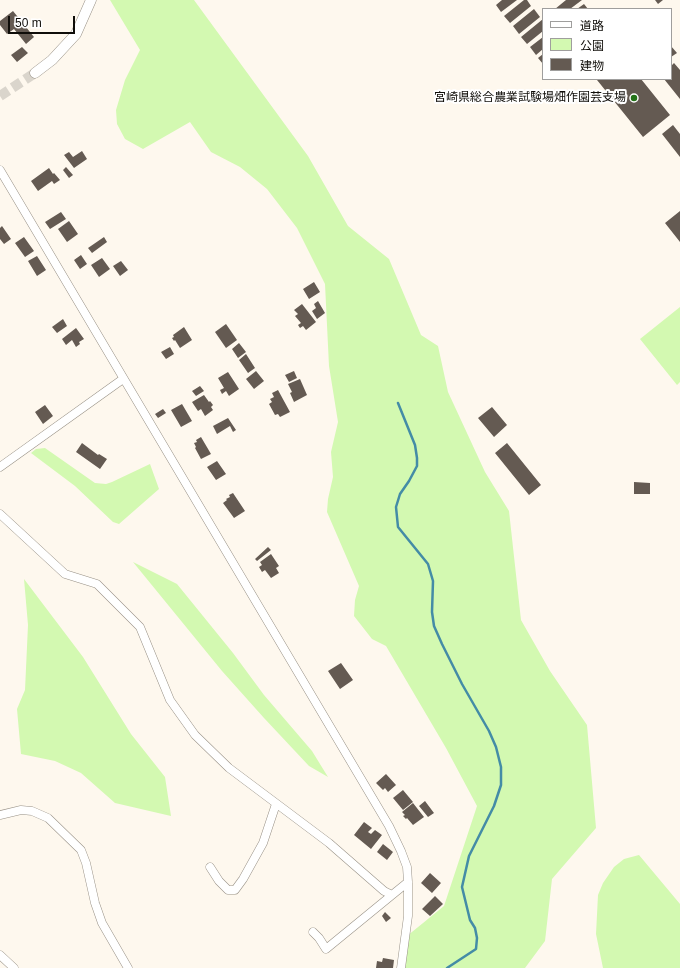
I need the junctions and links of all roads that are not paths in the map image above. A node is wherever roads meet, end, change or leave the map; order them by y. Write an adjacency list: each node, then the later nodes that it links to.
1 (91, 0): 2 (street)
2 (36, 72)
3 (0, 170): 4 (street)
4 (123, 379): 5 (street); 10 (street)
5 (0, 467)
6 (0, 514): 7 (street)
7 (276, 804): 9 (street); 11 (street)
8 (0, 815): 15 (street)
9 (210, 867)
10 (408, 882): 11 (street); 16 (street)
11 (392, 895): 12 (street)
12 (313, 932)
13 (0, 955): 14 (street)
14 (14, 968)
15 (128, 968)
16 (401, 968)

